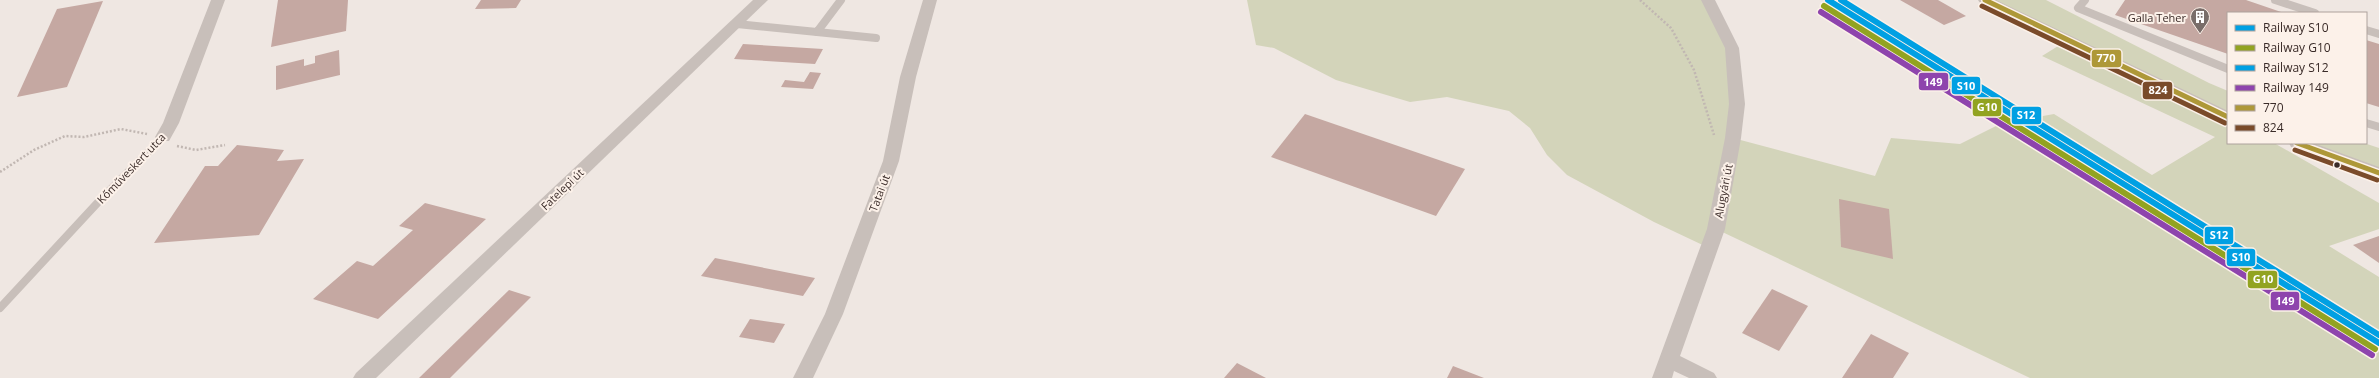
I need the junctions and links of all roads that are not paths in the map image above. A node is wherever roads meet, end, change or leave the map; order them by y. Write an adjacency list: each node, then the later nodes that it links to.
1 (218, 0): 19 (street, Kőműveskert utca)
2 (761, 0): 10 (street, Fatelepi út)
3 (840, 0): 12 (lane)
4 (930, 0): 25 (street, Tatai út)
5 (1708, 0): 23 (street, Alugyári út)
6 (1984, 0): 16 (street)
7 (2085, 0): 15 (lane)
8 (2275, 0): 9 (lane)
9 (2312, 12)
10 (737, 24): 12 (lane); 24 (street, Fatelepi út)
11 (2367, 30): 13 (lane)
12 (817, 32): 14 (lane)
13 (2379, 34)
14 (876, 38)
15 (2227, 69)
16 (2227, 116)
17 (2367, 123): 18 (lane)
18 (2379, 127)
19 (163, 137): 22 (lane, Kőműveskert utca)
20 (2300, 144): 21 (street)
21 (2379, 173)
22 (0, 308)
23 (1668, 359): 26 (street, Alugyári út); 27 (street)
24 (363, 378)
25 (803, 378)
26 (1662, 378)
27 (1706, 378)

